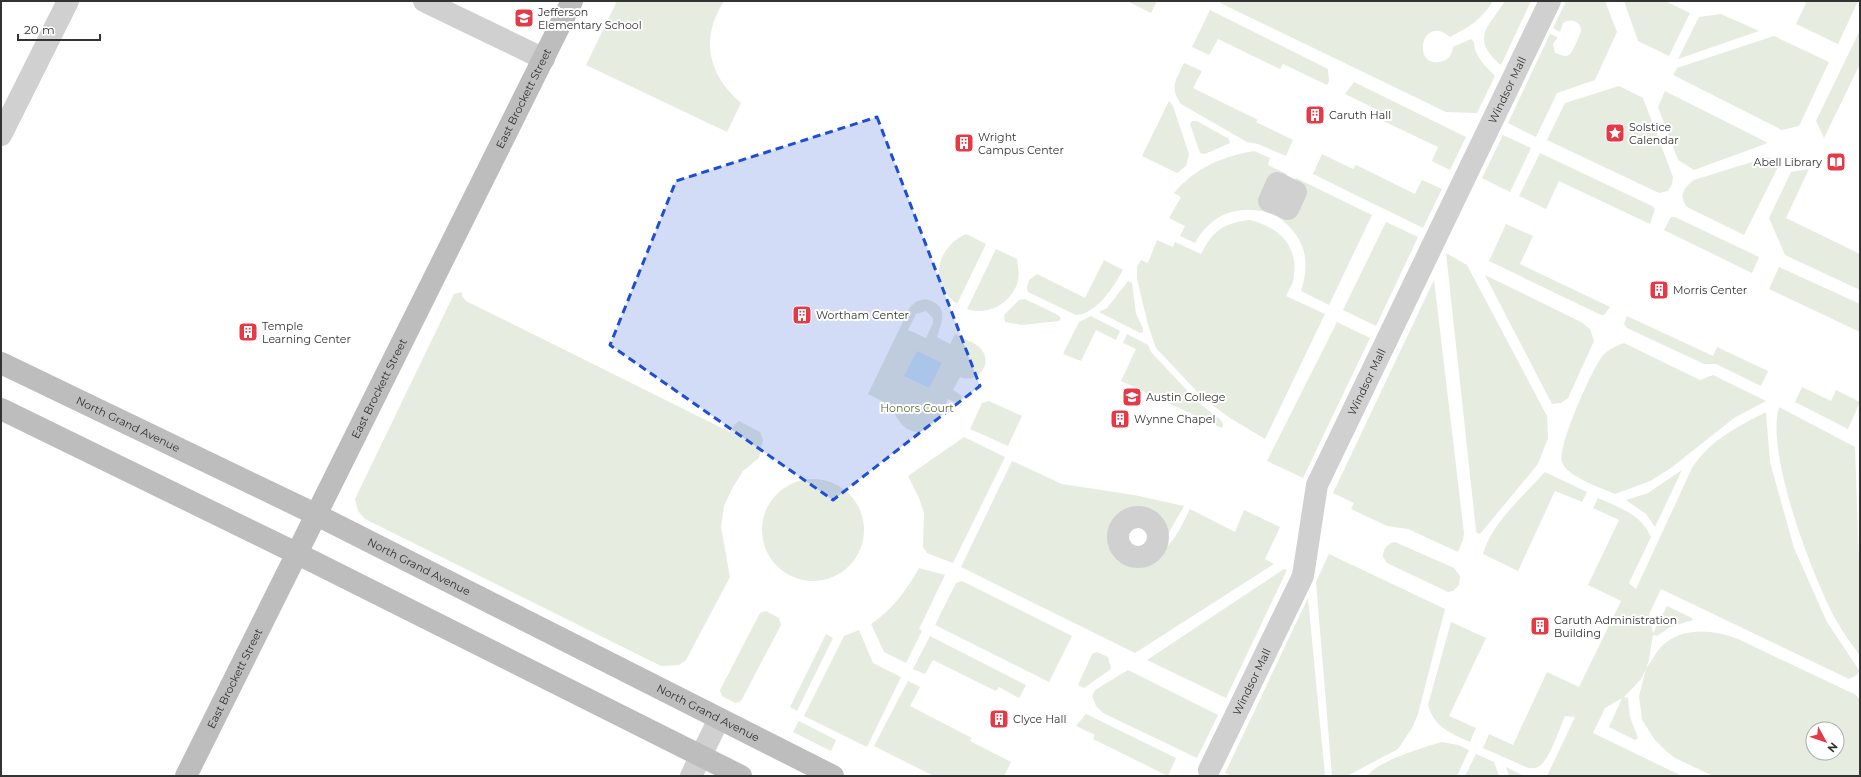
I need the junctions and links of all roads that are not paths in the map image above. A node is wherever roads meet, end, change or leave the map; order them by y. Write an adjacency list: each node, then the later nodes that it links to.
1 (68, 1): 6 (street)
2 (424, 1): 5 (street)
3 (572, 1): 5 (main road, East Brockett Street)
4 (1550, 1): 13 (street, Windsor Mall)
5 (544, 59): 9 (main road, East Brockett Street)
6 (1, 135)
7 (1, 363): 9 (main road, North Grand Avenue)
8 (1, 408): 10 (main road)
9 (315, 514): 10 (main road, East Brockett Street); 11 (main road, North Grand Avenue)
10 (296, 553): 12 (main road); 14 (main road, East Brockett Street)
11 (719, 719): 12 (street); 17 (main road, North Grand Avenue)
12 (701, 756): 15 (street); 16 (main road)
13 (1209, 770)
14 (186, 776)
15 (691, 776)
16 (741, 776)
17 (833, 776)

